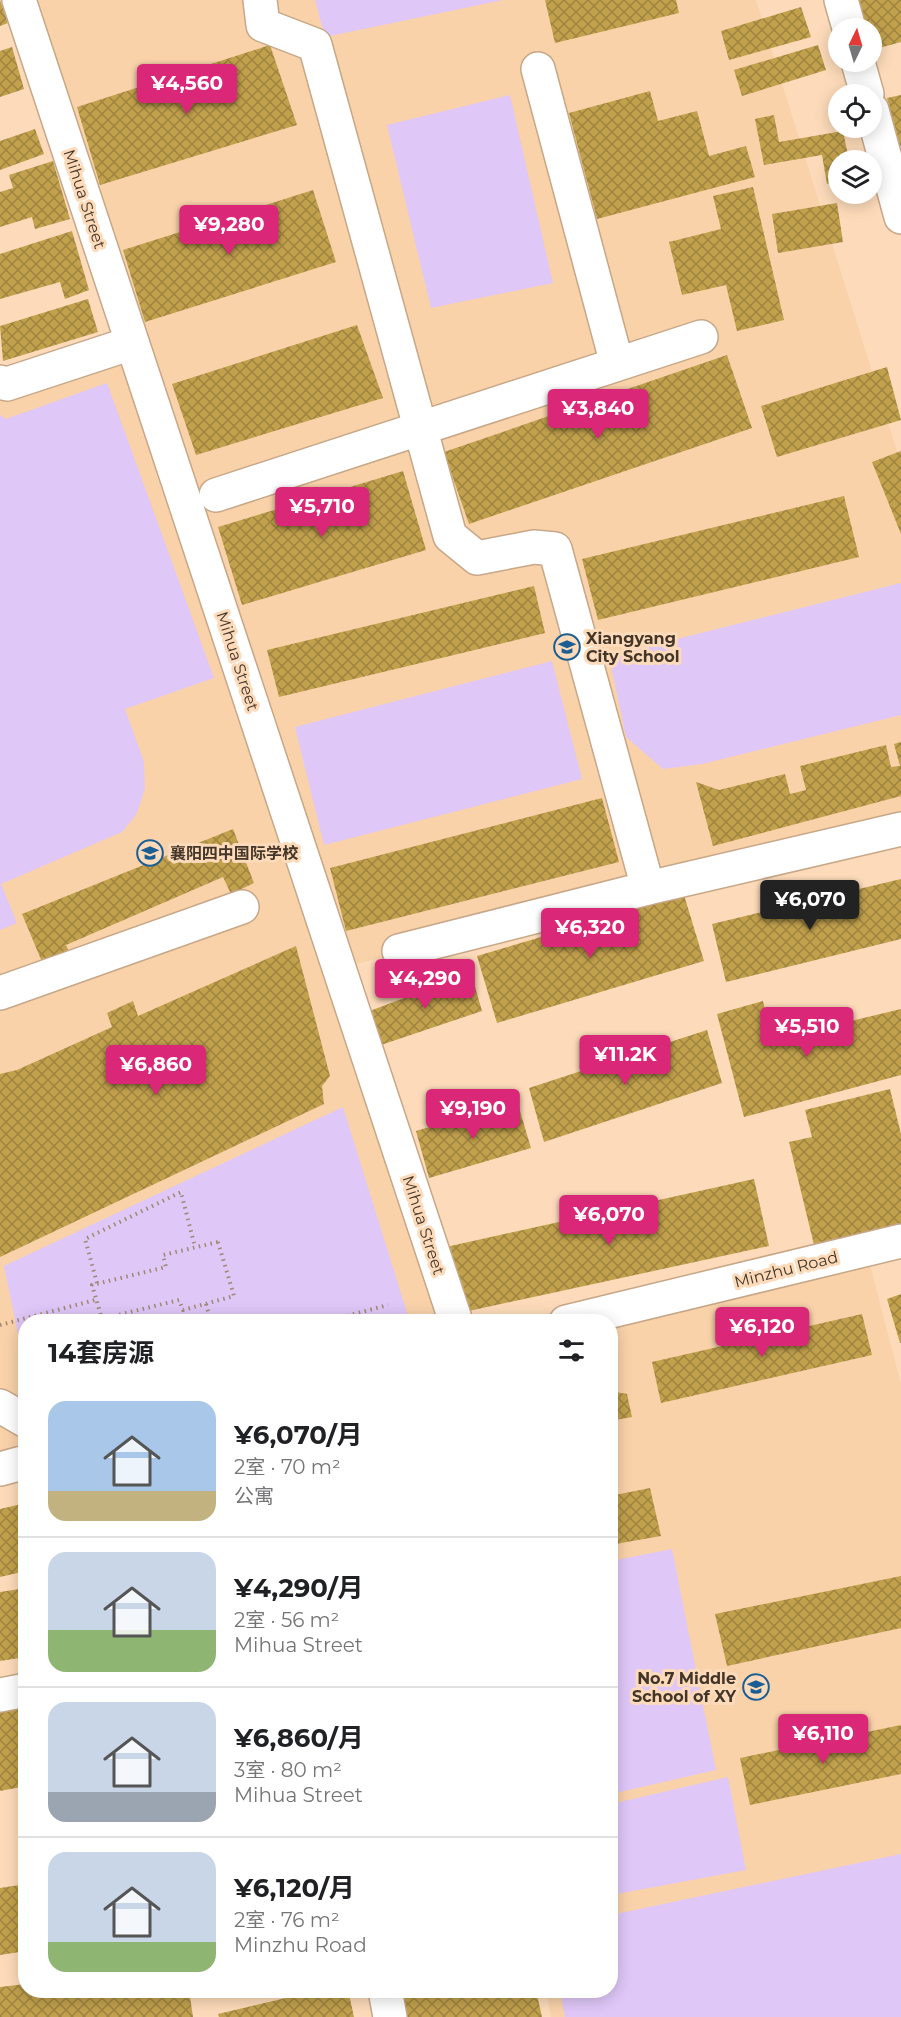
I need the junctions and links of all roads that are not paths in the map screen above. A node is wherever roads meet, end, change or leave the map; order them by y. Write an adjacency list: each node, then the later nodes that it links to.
1 (19, 0): 9 (street, Mihua Street)
2 (260, 0): 12 (street)
3 (841, 0): 4 (street)
4 (846, 18)
5 (538, 69): 10 (street)
6 (880, 138): 7 (street)
7 (901, 217)
8 (701, 337): 10 (street)
9 (132, 343): 11 (street); 20 (street, Mihua Street)
10 (616, 364): 12 (street)
11 (0, 382)
12 (420, 427): 13 (street); 15 (street)
13 (216, 495)
14 (901, 829): 15 (street)
15 (648, 888): 17 (street)
16 (242, 907): 18 (street)
17 (399, 951)
18 (0, 993)
19 (901, 1241): 21 (street, Minzhu Road)
20 (453, 1314)
21 (599, 1314)
22 (0, 1406): 23 (street)
23 (18, 1417)
24 (18, 1464): 25 (street)
25 (0, 1469)
26 (18, 1692): 27 (street)
27 (0, 1695)
28 (386, 1998): 29 (street)
29 (390, 2017)

